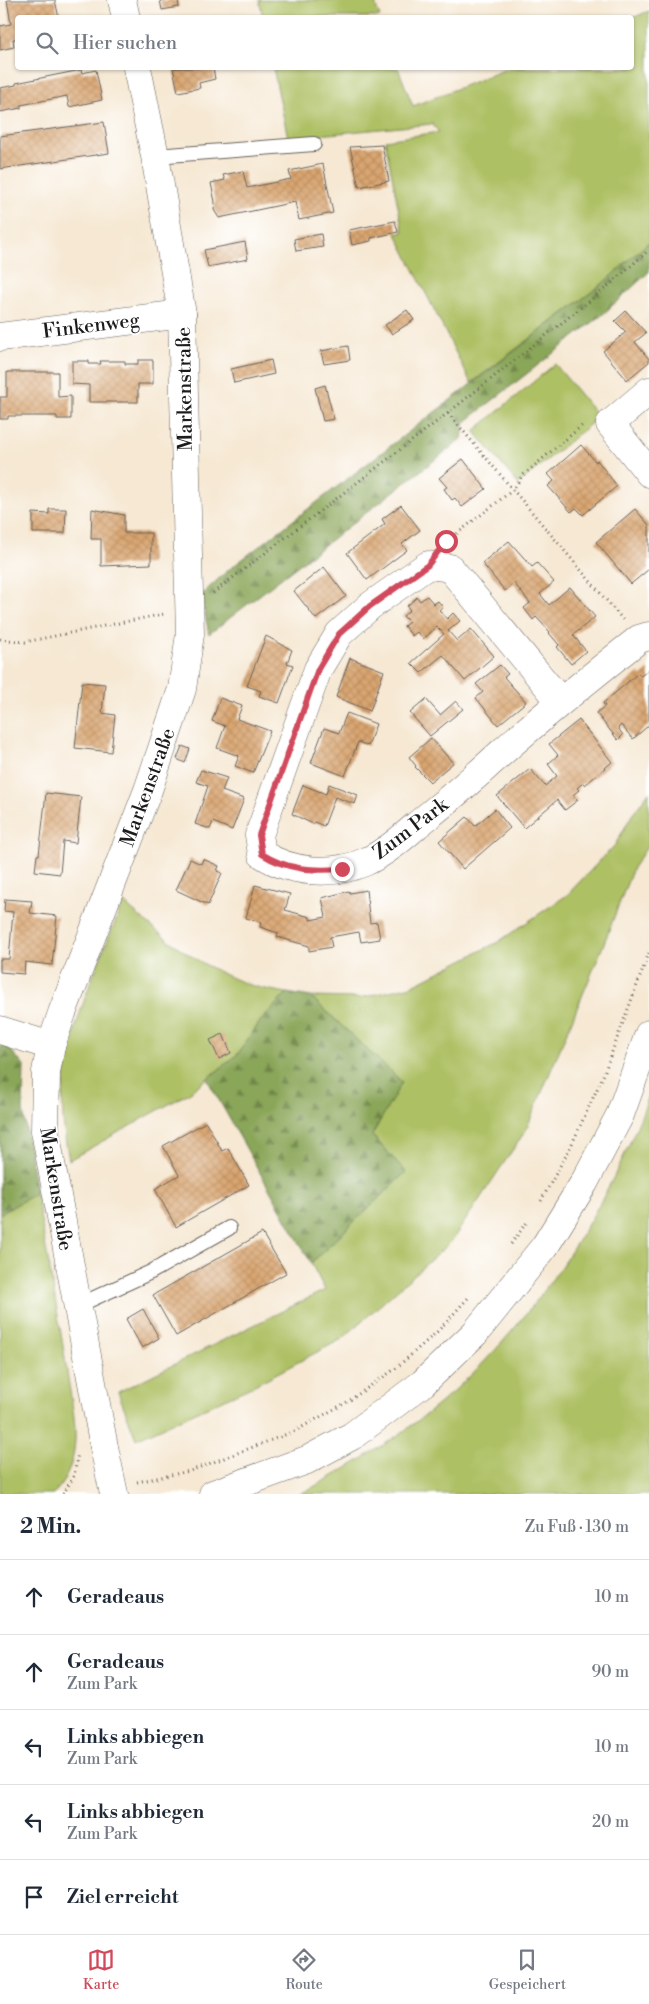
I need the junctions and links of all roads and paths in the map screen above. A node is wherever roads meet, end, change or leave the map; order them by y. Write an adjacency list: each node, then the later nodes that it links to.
1 (122, 0): 2 (street)
2 (125, 15)
3 (137, 70): 5 (street, Markenstraße)
4 (314, 144): 5 (lane)
5 (155, 156): 7 (street, Markenstraße)
6 (649, 250): 10 (path)
7 (182, 314): 8 (street, Finkenweg); 15 (street, Markenstraße)
8 (0, 336)
9 (649, 391): 11 (street)
10 (448, 413): 13 (path); 15 (path)
11 (610, 424): 12 (street); 13 (path)
12 (649, 474)
13 (514, 489): 14 (path); 16 (path)
14 (428, 565): 18 (street); 18 (street, Zum Park)
15 (189, 604): 17 (path); 22 (street, Markenstraße)
16 (644, 638): 18 (street, Zum Park)
17 (0, 639)
18 (560, 701)
19 (649, 953): 23 (path)
20 (0, 1030): 22 (street)
21 (649, 1034): 32 (street)
22 (51, 1046): 28 (street, Markenstraße)
23 (538, 1206)
24 (533, 1214): 26 (path)
25 (229, 1228): 28 (lane)
26 (510, 1246)
27 (474, 1291): 30 (path)
28 (78, 1306): 30 (street, Markenstraße)
29 (80, 1447): 31 (path)
30 (114, 1492)
31 (63, 1494)
32 (213, 1494)

